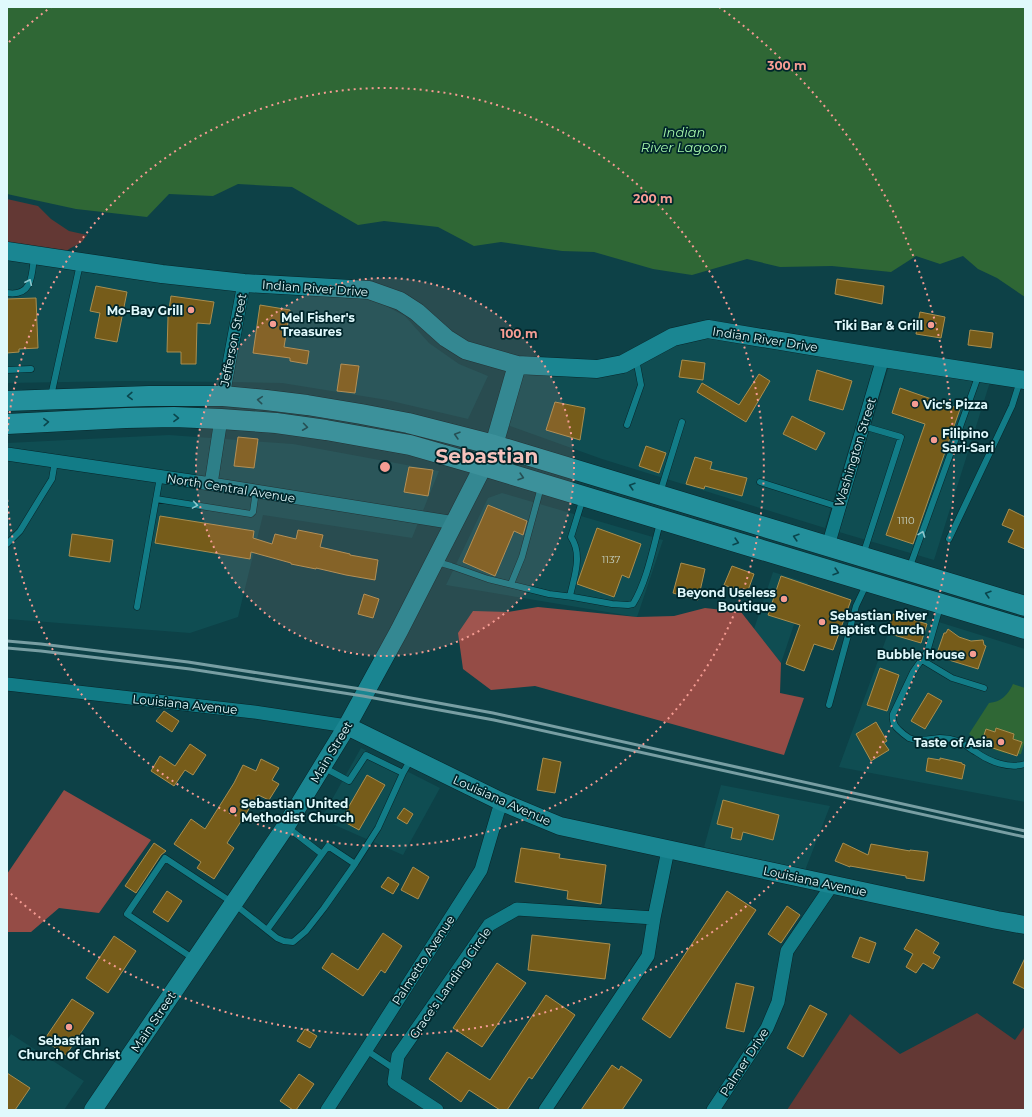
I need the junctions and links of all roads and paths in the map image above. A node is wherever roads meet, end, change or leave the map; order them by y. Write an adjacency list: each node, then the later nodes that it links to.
1 (7, 251): 2 (street, Indian River Drive)
2 (34, 255): 3 (street, Indian River Drive); 5 (lane, one-way to 2)
3 (80, 262): 4 (street, Indian River Drive); 14 (lane)
4 (244, 283): 8 (street, Indian River Drive); 13 (street, Jefferson Street)
5 (7, 293)
6 (635, 357): 7 (street, Indian River Drive); 8 (street, Indian River Drive); 19 (lane)
7 (883, 358): 11 (street, Indian River Drive); 20 (street, Washington Street)
8 (517, 365): 21 (street, Main Street)
9 (31, 369): 10 (lane)
10 (7, 370)
11 (979, 373): 12 (street, Indian River Drive); 42 (lane, one-way to 11)
12 (1023, 380): 36 (lane)
13 (223, 396): 14 (main road, one-way to 14); 21 (main road, one-way to 13)
14 (50, 399): 15 (main road)
15 (7, 401)
16 (221, 419): 18 (main road, one-way to 16); 24 (main road, one-way to 24); 27 (street)
17 (682, 422): 30 (lane)
18 (7, 424)
19 (627, 426)
20 (863, 426): 33 (street, Washington Street); 40 (lane)
21 (494, 445): 24 (street, Main Street); 30 (main road, one-way to 21)
22 (7, 454): 23 (street, North Central Avenue)
23 (55, 461): 25 (street, North Central Avenue); 37 (lane)
24 (484, 466): 28 (main road, one-way to 28); 35 (street, Main Street)
25 (160, 477): 27 (street, North Central Avenue); 32 (lane)
26 (760, 482): 33 (lane)
27 (211, 484): 29 (street, North Central Avenue)
28 (542, 484): 31 (main road); 44 (lane)
29 (256, 491): 32 (lane, one-way to 29); 35 (street, North Central Avenue)
30 (659, 495): 38 (main road, one-way to 30)
31 (584, 496): 34 (main road); 45 (lane)
32 (156, 499): 48 (lane)
33 (839, 506): 38 (street, Washington Street)
34 (661, 519): 39 (main road, one-way to 39); 45 (lane)
35 (455, 523): 41 (street, Main Street)
36 (949, 539)
37 (7, 544)
38 (828, 546): 39 (main road); 40 (main road)
39 (786, 557): 43 (main road, one-way to 43)
40 (862, 557): 42 (main road)
41 (435, 562): 44 (lane); 54 (street, Main Street)
42 (906, 570): 43 (main road); 47 (main road, one-way to 42)
43 (867, 582): 46 (main road); 53 (lane)
44 (511, 584): 45 (lane)
45 (570, 596)
46 (941, 604): 49 (main road); 50 (lane)
47 (1025, 606)
48 (137, 607)
49 (1025, 629)
50 (922, 660): 52 (lane); 55 (lane)
51 (7, 684): 54 (street, Louisiana Avenue)
52 (984, 688)
53 (829, 706)
54 (347, 726): 56 (street, Louisiana Avenue); 57 (street, Main Street)
55 (1025, 764)
56 (408, 765): 57 (lane); 58 (street, Louisiana Avenue); 62 (lane)
57 (322, 767): 59 (street, Main Street)
58 (502, 802): 60 (street, Louisiana Avenue); 69 (street, Palmetto Avenue)
59 (286, 826): 61 (lane); 64 (street, Main Street)
60 (668, 850): 63 (street, Louisiana Avenue); 65 (street)
61 (322, 854): 62 (lane); 67 (lane)
62 (355, 864): 67 (lane)
63 (832, 885): 66 (street, Louisiana Avenue); 75 (street, Palmer Drive)
64 (233, 903): 67 (lane); 68 (street, Main Street); 68 (lane)
65 (654, 918): 70 (street, Grace's Landing Circle); 74 (street)
66 (1025, 925)
67 (267, 930)
68 (195, 960): 71 (street, Main Street)
69 (366, 1050): 70 (lane); 72 (street, Palmetto Avenue)
70 (396, 1070): 73 (street)
71 (93, 1110)
72 (327, 1110)
73 (436, 1110)
74 (545, 1110)
75 (713, 1110)

